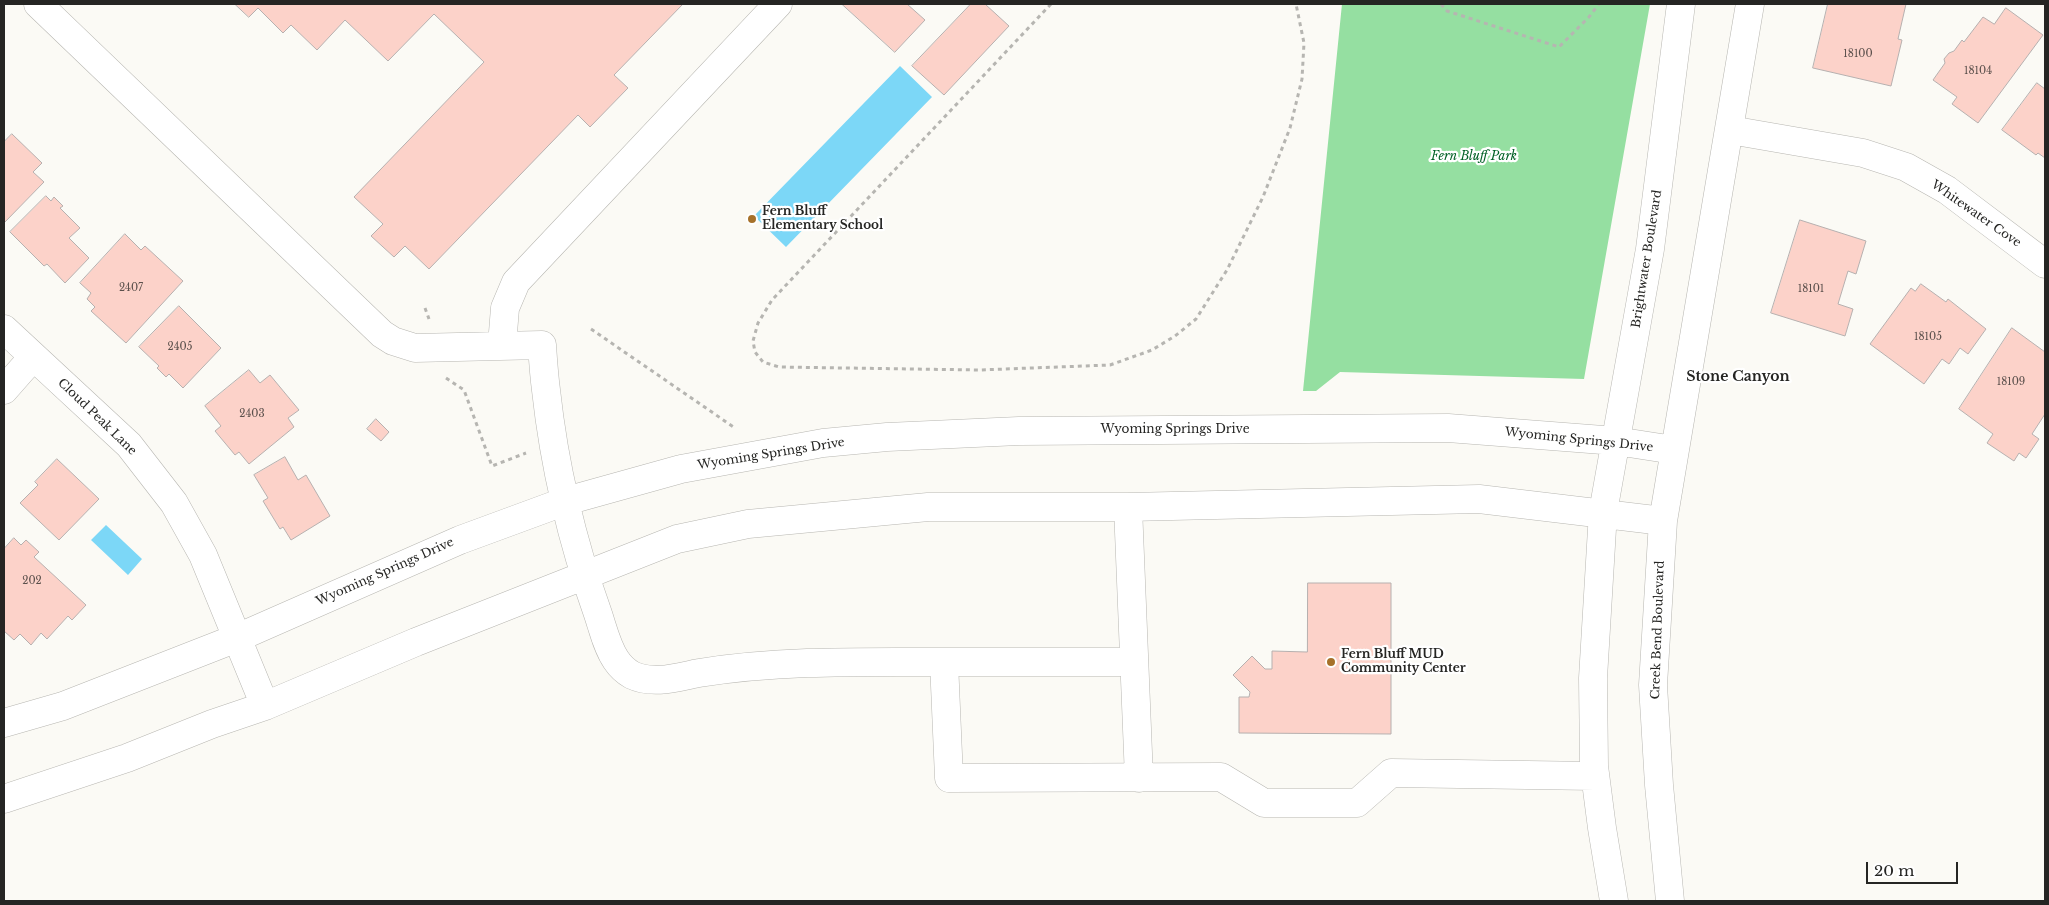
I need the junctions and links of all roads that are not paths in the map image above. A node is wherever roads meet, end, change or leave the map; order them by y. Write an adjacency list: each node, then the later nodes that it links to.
1 (38, 4): 8 (street)
2 (778, 4): 8 (street)
3 (1681, 4): 11 (street, Brightwater Boulevard)
4 (1750, 4): 5 (street)
5 (1730, 130): 6 (street, Whitewater Cove); 12 (street)
6 (2045, 264)
7 (4, 329): 9 (street, Cloud Peak Lane)
8 (502, 344): 13 (street)
9 (33, 356): 10 (street); 18 (street, Cloud Peak Lane)
10 (4, 390)
11 (1616, 441): 12 (street, Wyoming Springs Drive); 13 (street, Wyoming Springs Drive); 15 (street, Brightwater Boulevard)
12 (1674, 450): 16 (street, Creek Bend Boulevard)
13 (566, 501): 17 (street); 18 (street, Wyoming Springs Drive)
14 (1128, 506): 15 (street); 17 (street); 20 (street)
15 (1603, 512): 16 (street); 23 (street)
16 (1663, 521): 27 (street, Creek Bend Boulevard)
17 (584, 575): 19 (street); 21 (street)
18 (237, 638): 21 (street, Cloud Peak Lane); 22 (street, Wyoming Springs Drive)
19 (944, 662): 20 (street); 24 (street)
20 (1133, 662): 24 (street)
21 (265, 706): 25 (street)
22 (4, 723)
23 (1595, 776): 24 (street); 26 (street)
24 (1139, 778)
25 (4, 799)
26 (1614, 901)
27 (1670, 901)

